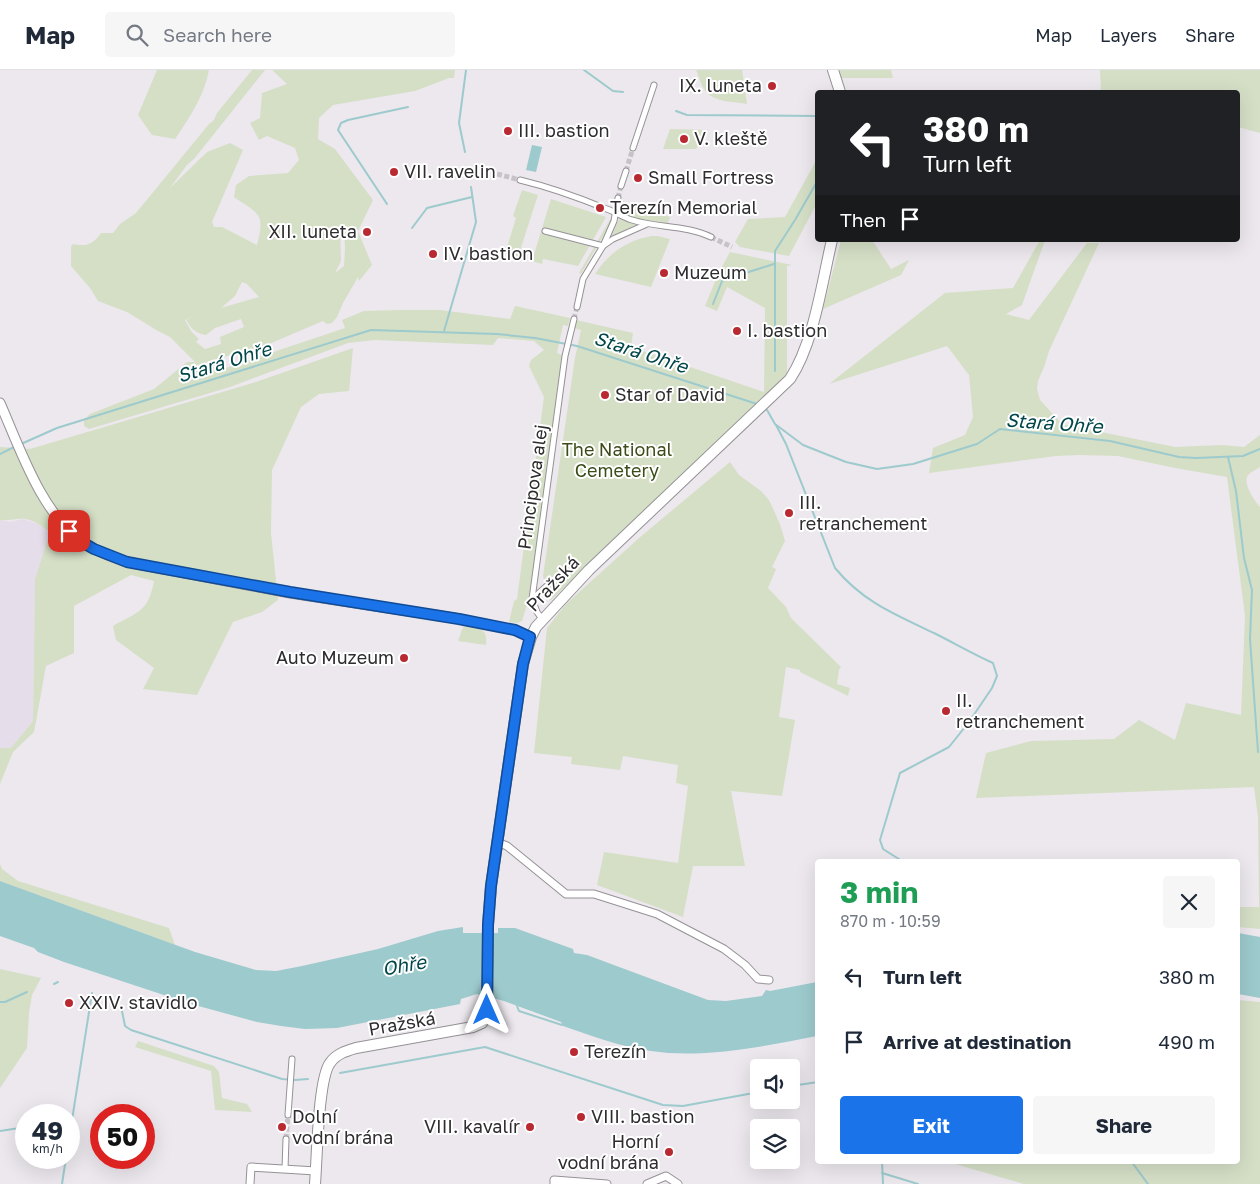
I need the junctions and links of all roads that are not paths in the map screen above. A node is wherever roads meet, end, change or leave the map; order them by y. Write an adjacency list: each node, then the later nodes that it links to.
1 (833, 70): 3 (main road)
2 (654, 85): 4 (street)
3 (839, 90)
4 (633, 148)
5 (626, 171): 7 (street)
6 (520, 180): 9 (street)
7 (621, 186)
8 (618, 198): 9 (street)
9 (617, 214): 10 (street); 14 (street)
10 (646, 224): 12 (street); 14 (street)
11 (545, 230): 14 (street)
12 (711, 237)
13 (832, 242): 20 (main road, Pražská)
14 (604, 246): 15 (street)
15 (576, 307)
16 (574, 319): 19 (street, Principova alej)
17 (0, 403): 21 (street)
18 (551, 582): 19 (street)
19 (532, 599): 20 (street)
20 (542, 619): 21 (main road, Pražská)
21 (530, 637): 22 (main road, Pražská)
22 (497, 842): 23 (street); 28 (main road, Pražská)
23 (769, 980)
24 (292, 1059): 25 (street)
25 (288, 1115)
26 (286, 1139): 27 (street)
27 (285, 1169): 28 (street); 29 (street)
28 (316, 1171): 30 (main road, Pražská)
29 (250, 1184)
30 (315, 1184)
31 (554, 1184): 32 (street)
32 (607, 1184)
33 (646, 1184): 34 (street)
34 (678, 1184)

